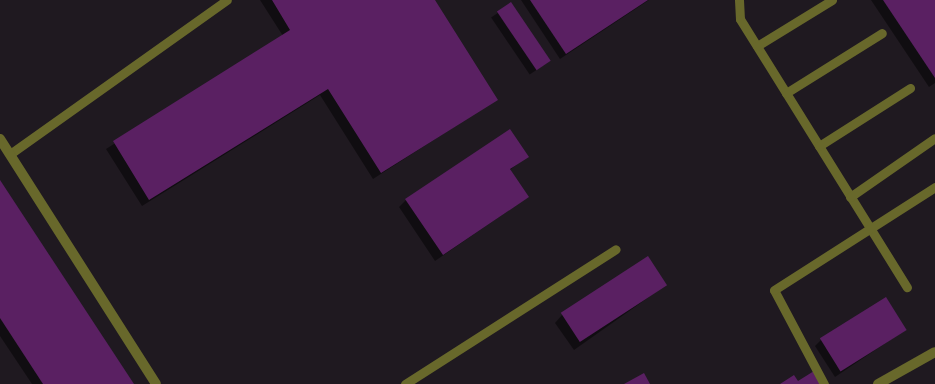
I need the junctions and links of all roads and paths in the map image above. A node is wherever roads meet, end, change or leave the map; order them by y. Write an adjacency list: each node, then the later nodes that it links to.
1 (227, 0): 11 (lane)
2 (739, 0): 5 (lane)
3 (832, 0): 5 (lane)
4 (882, 32): 7 (lane)
5 (757, 46): 7 (lane)
6 (910, 88): 10 (lane)
7 (786, 93): 10 (lane)
8 (935, 138): 13 (lane)
9 (0, 139): 11 (street)
10 (818, 146): 13 (lane)
11 (10, 154): 18 (street)
12 (935, 187): 14 (lane)
13 (850, 197): 14 (lane)
14 (870, 229): 16 (lane); 20 (lane)
15 (616, 249): 19 (lane)
16 (907, 287)
17 (935, 352): 21 (street)
18 (156, 384)
19 (405, 384)
20 (824, 384)
21 (878, 384)

